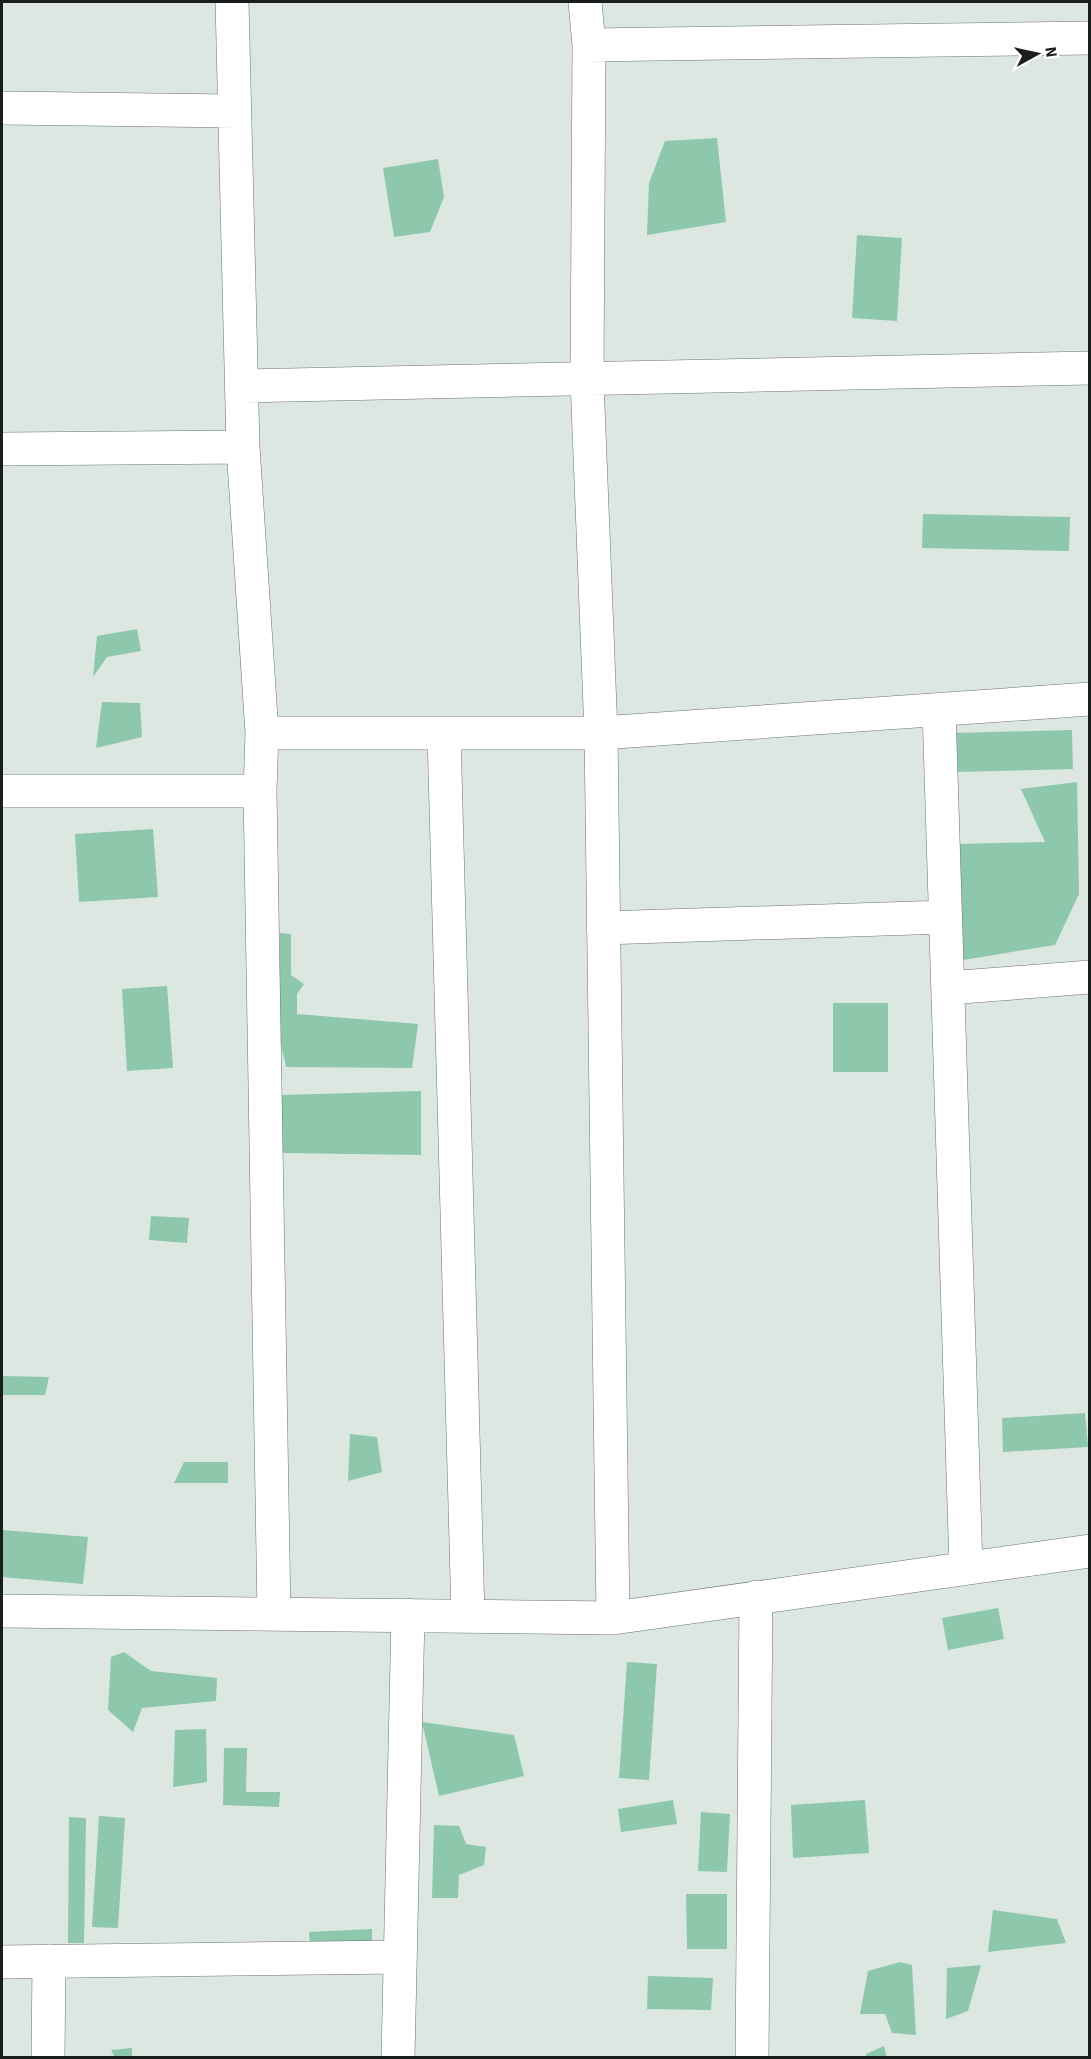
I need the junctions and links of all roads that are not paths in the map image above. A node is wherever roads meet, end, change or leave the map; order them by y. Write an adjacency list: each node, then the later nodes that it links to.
1 (231, 2): 6 (street)
2 (585, 2): 4 (street)
3 (1089, 38): 4 (street)
4 (589, 45): 8 (street)
5 (2, 108): 6 (street)
6 (234, 111): 9 (street)
7 (1089, 368): 8 (street)
8 (587, 380): 9 (street); 15 (street)
9 (242, 386): 10 (street)
10 (243, 447): 11 (street); 14 (street)
11 (2, 449)
12 (1089, 699): 13 (street)
13 (939, 710): 15 (street); 19 (street)
14 (262, 733): 16 (street); 18 (street)
15 (601, 733): 16 (street); 20 (street)
16 (444, 734): 29 (street)
17 (2, 791): 18 (street)
18 (260, 791): 27 (street)
19 (945, 917): 20 (street); 22 (street)
20 (603, 928): 30 (street)
21 (1089, 977): 22 (street)
22 (948, 988): 24 (street)
23 (1089, 1551): 24 (street)
24 (966, 1568): 25 (street)
25 (756, 1598): 30 (street); 36 (street)
26 (2, 1611): 27 (street)
27 (274, 1614): 28 (street)
28 (408, 1615): 29 (street); 31 (street)
29 (468, 1616): 30 (street)
30 (613, 1618)
31 (400, 1957): 32 (street); 35 (street)
32 (49, 1961): 33 (street); 34 (street)
33 (2, 1962)
34 (48, 2058)
35 (398, 2058)
36 (752, 2058)

